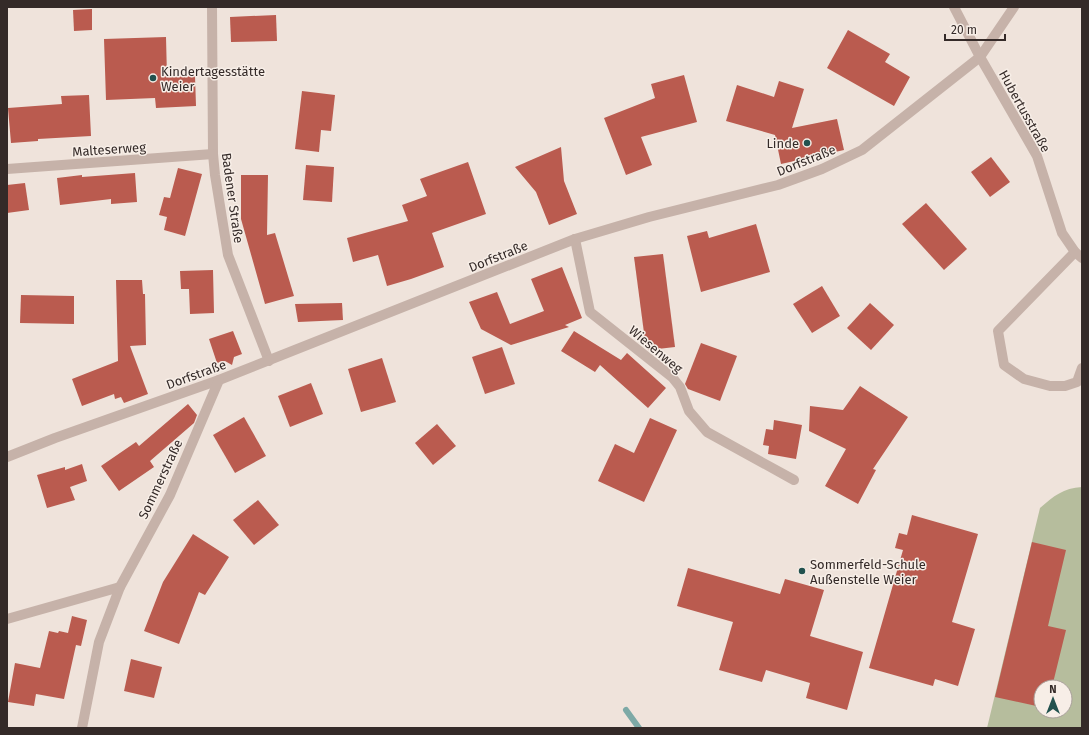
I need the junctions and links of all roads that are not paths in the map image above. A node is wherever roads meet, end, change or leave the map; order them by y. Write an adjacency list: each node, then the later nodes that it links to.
1 (212, 7): 5 (street, Badener Straße)
2 (954, 7): 4 (street, Hubertusstraße)
3 (1014, 7): 4 (street, Dorfstraße)
4 (980, 56): 7 (street, Dorfstraße); 8 (street, Hubertusstraße)
5 (213, 154): 6 (street, Malteserweg); 9 (street, Badener Straße)
6 (7, 170)
7 (575, 239): 9 (street, Dorfstraße); 13 (street, Wiesenweg)
8 (1079, 255): 10 (street, Hubertusstraße)
9 (269, 361): 11 (street, Dorfstraße)
10 (1082, 368)
11 (220, 380): 12 (street, Dorfstraße); 14 (street, Sommerstraße)
12 (7, 457)
13 (794, 480)
14 (120, 587): 15 (street); 16 (street, Sommerstraße)
15 (7, 619)
16 (82, 728)

